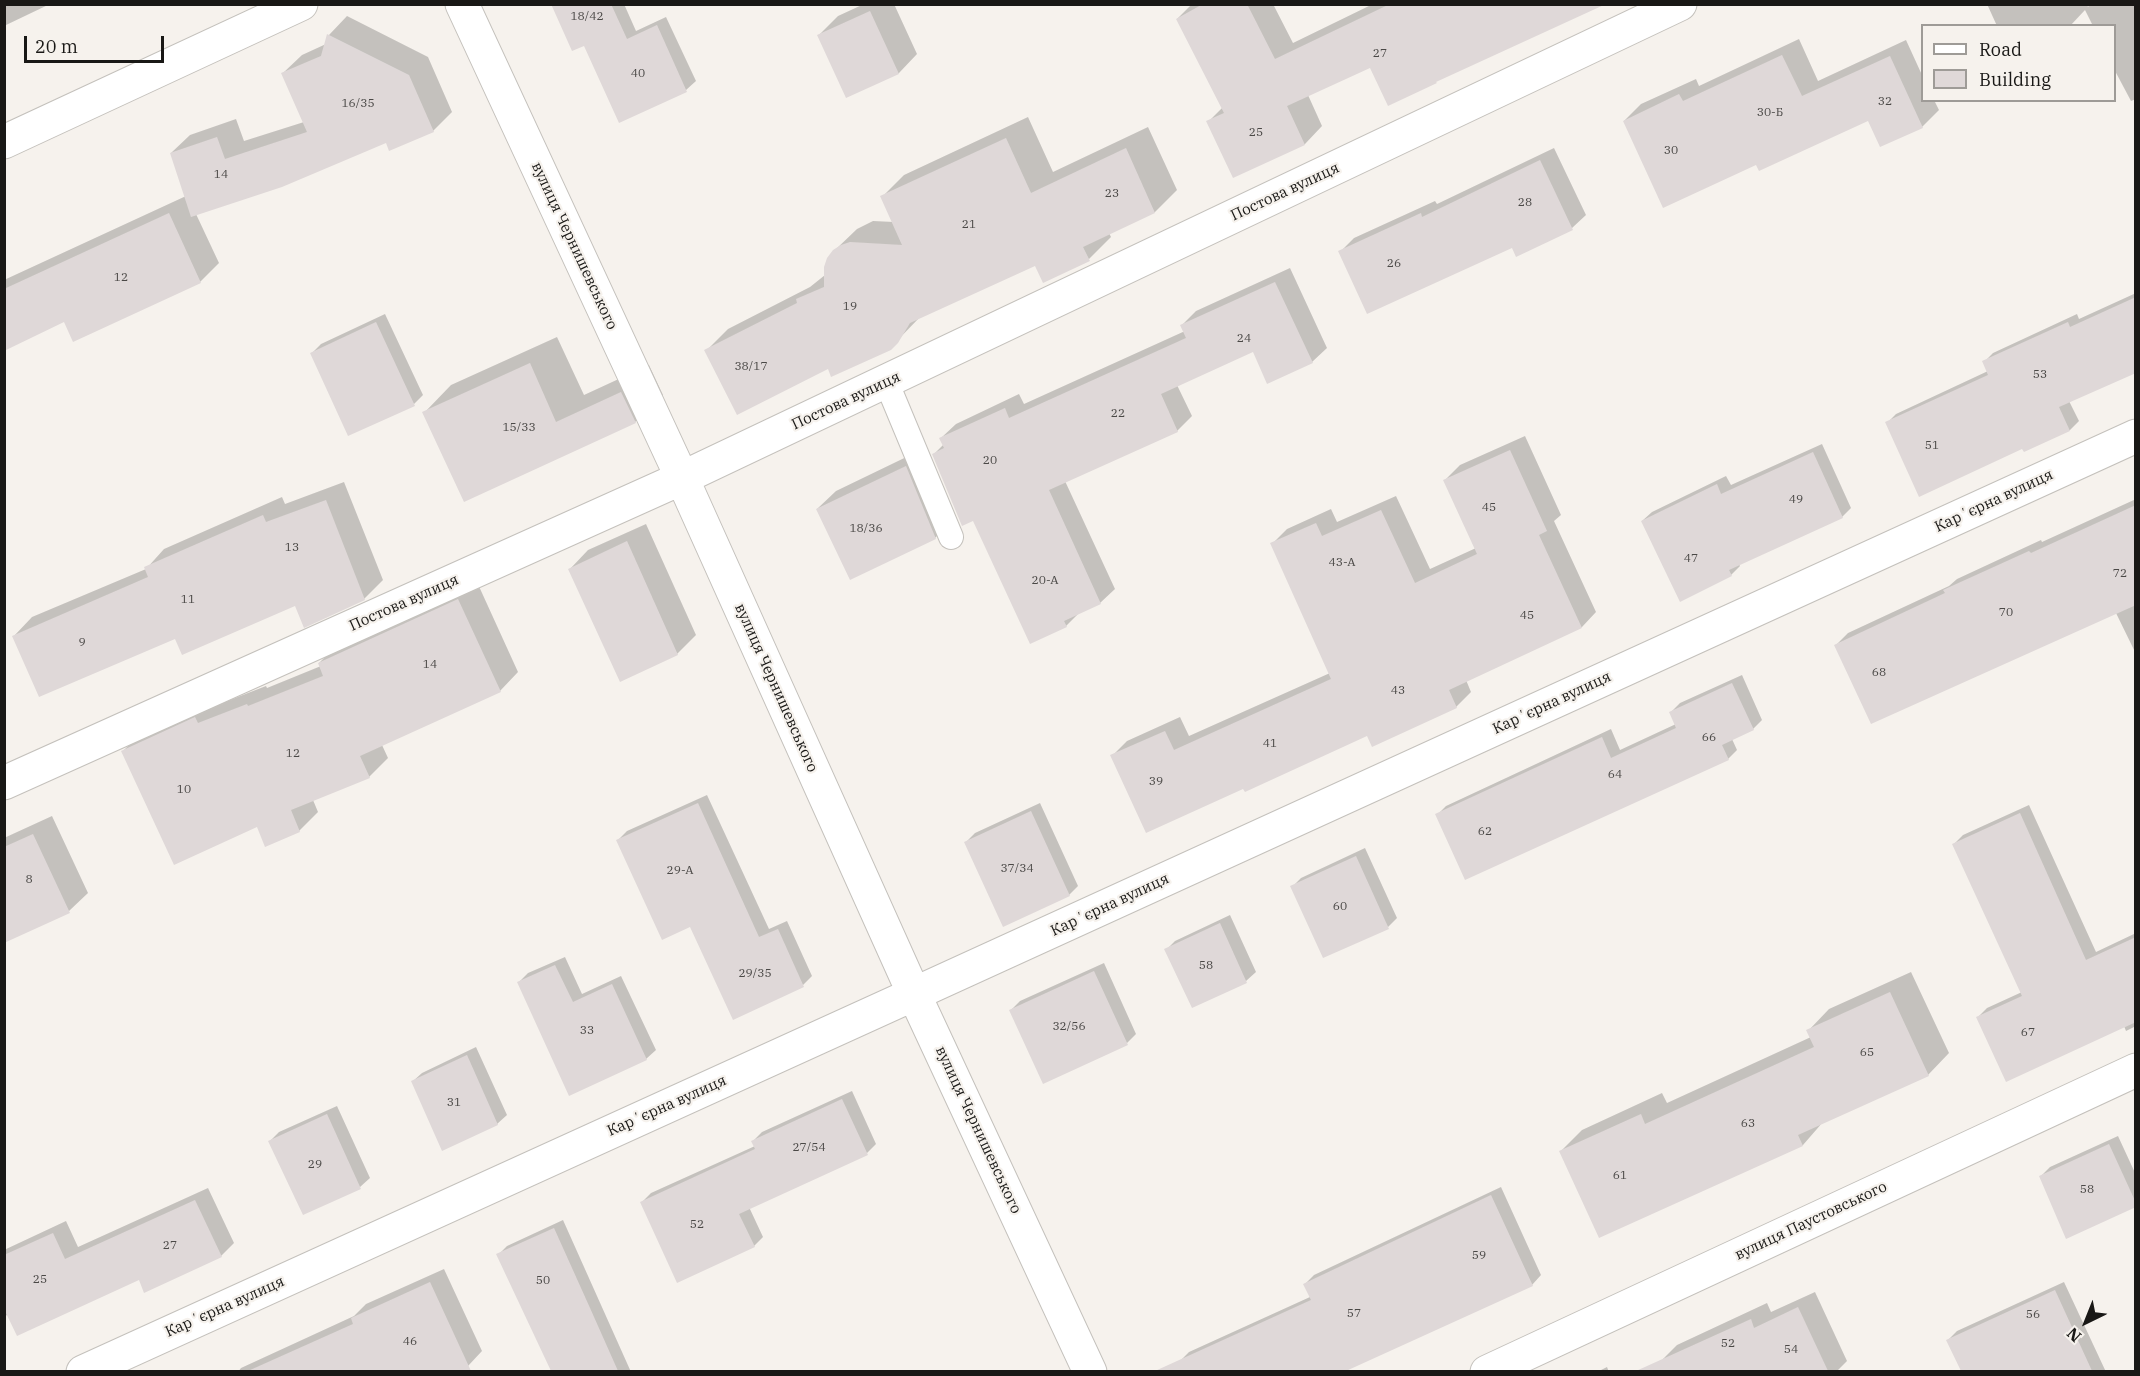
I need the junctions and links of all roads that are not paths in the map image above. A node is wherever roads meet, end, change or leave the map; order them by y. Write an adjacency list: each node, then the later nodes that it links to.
1 (301, 4): 4 (street)
2 (462, 4): 7 (street, вулиця Чернишевського)
3 (1680, 4): 5 (street, Постова вулиця)
4 (4, 142)
5 (886, 381): 7 (street, Постова вулиця); 8 (lane)
6 (2136, 436): 10 (street, Карʼєрна вулиця)
7 (682, 478): 9 (street, Постова вулиця); 10 (street, вулиця Чернишевського)
8 (951, 537)
9 (4, 783)
10 (914, 994): 12 (street, Карʼєрна вулиця); 13 (street, вулиця Чернишевського)
11 (2136, 1070): 14 (street, вулиця Паустовського)
12 (83, 1371)
13 (1090, 1371)
14 (1487, 1371)

